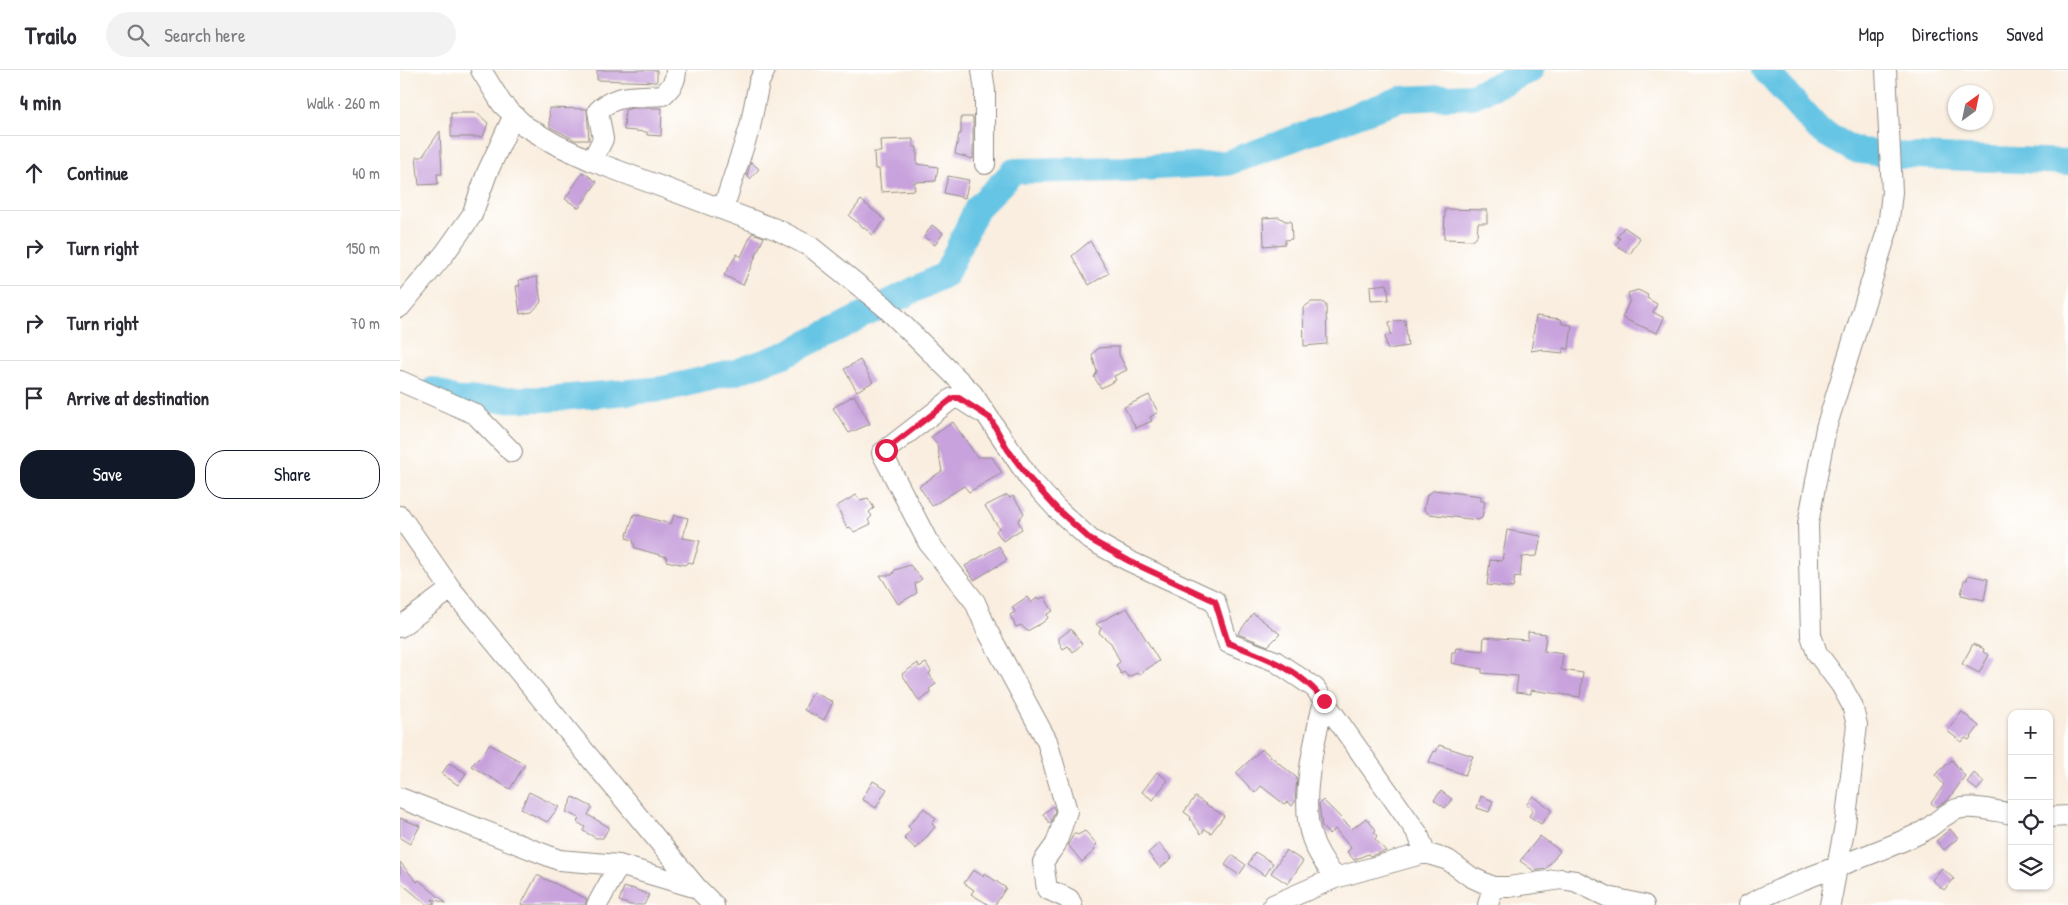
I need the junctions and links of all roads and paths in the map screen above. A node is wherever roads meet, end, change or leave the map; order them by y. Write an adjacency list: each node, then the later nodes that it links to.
1 (481, 70): 6 (street)
2 (676, 70): 7 (street)
3 (765, 70): 9 (street)
4 (982, 70): 8 (street)
5 (1886, 70): 24 (street)
6 (514, 115): 7 (street); 10 (street)
7 (592, 161): 9 (street)
8 (985, 164)
9 (722, 209): 12 (street)
10 (400, 307)
11 (400, 381): 13 (street)
12 (990, 418): 17 (street); 30 (street)
13 (512, 452)
14 (400, 516): 15 (street)
15 (451, 588): 16 (street); 26 (street)
16 (400, 627)
17 (1324, 701): 22 (street); 25 (street)
18 (400, 798): 23 (street)
19 (2008, 814): 24 (street)
20 (2068, 816): 21 (street)
21 (2053, 817)
22 (1425, 853): 25 (street); 27 (street)
23 (618, 865): 26 (street); 28 (street)
24 (1837, 868): 33 (street); 34 (street)
25 (1335, 878): 31 (street)
26 (697, 888): 29 (street)
27 (1491, 899): 32 (street)
28 (597, 905)
29 (714, 905)
30 (1072, 905)
31 (1273, 905)
32 (1644, 905)
33 (1748, 905)
34 (1830, 905)

